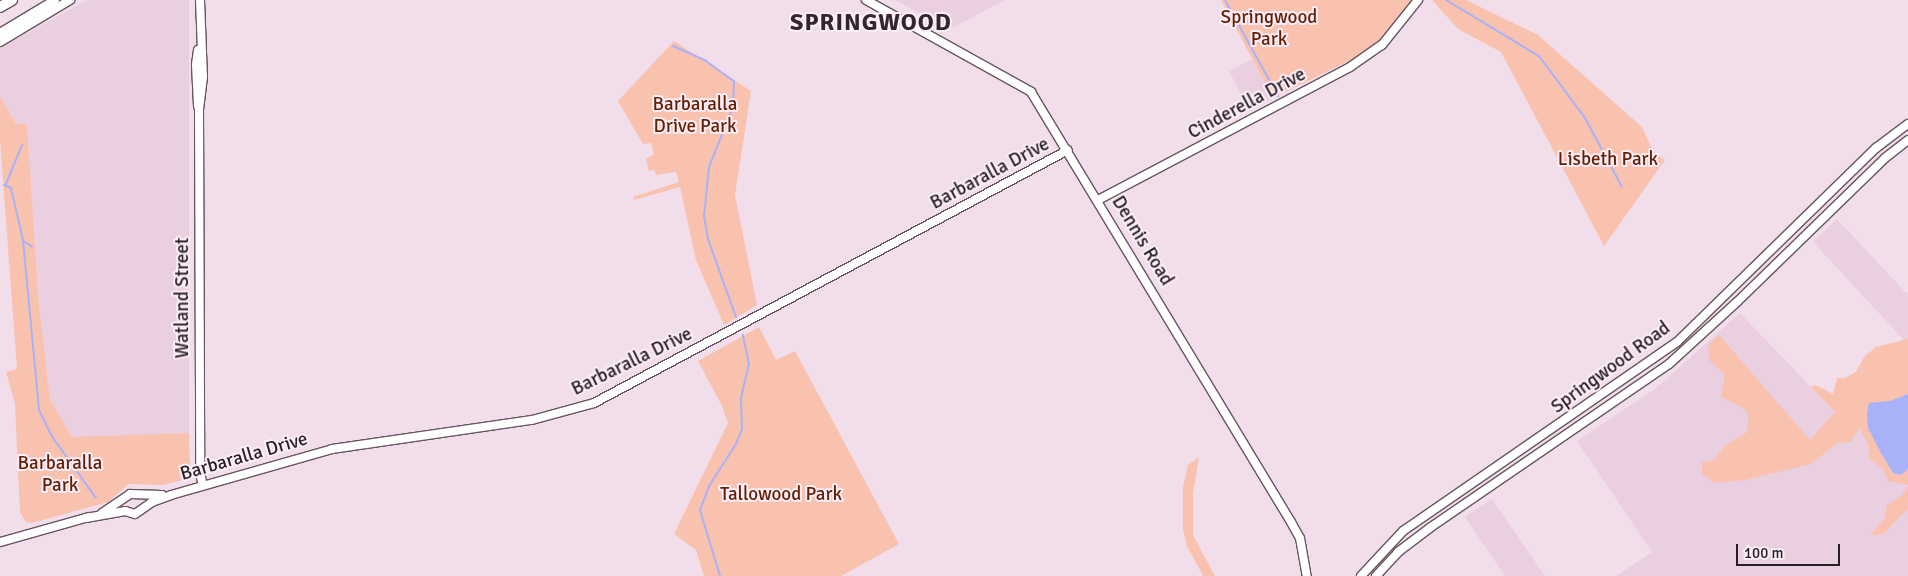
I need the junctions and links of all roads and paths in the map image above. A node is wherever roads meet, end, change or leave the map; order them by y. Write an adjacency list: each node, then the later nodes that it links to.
1 (12, 0): 7 (highway)
2 (55, 0): 8 (street)
3 (70, 0): 9 (street)
4 (200, 0): 14 (street, Watland Street)
5 (866, 0): 12 (street, Dennis Road)
6 (1418, 0): 13 (street, Cinderella Drive)
7 (0, 7)
8 (0, 33)
9 (0, 42)
10 (1908, 124): 23 (street, Springwood Road)
11 (1908, 140): 24 (street, Springwood Road)
12 (1068, 150): 13 (street, Dennis Road); 14 (street, Barbaralla Drive)
13 (1098, 200): 22 (street, Dennis Road)
14 (203, 486): 16 (street, Barbaralla Drive)
15 (137, 495): 16 (street, Barbaralla Drive); 17 (street, Barbaralla Drive); 18 (street)
16 (171, 495): 18 (street, Barbaralla Drive)
17 (123, 501): 19 (street); 20 (street, Barbaralla Drive)
18 (142, 509): 19 (street, Barbaralla Drive)
19 (125, 511): 20 (street, Barbaralla Drive)
20 (86, 518): 21 (street, Barbaralla Drive)
21 (0, 542)
22 (1307, 576)
23 (1361, 576)
24 (1376, 576)

